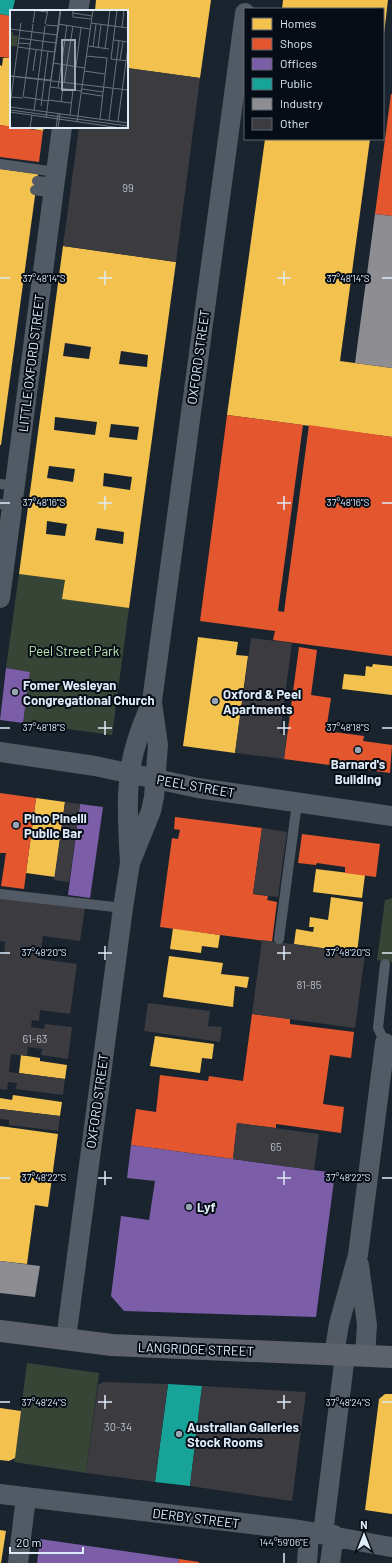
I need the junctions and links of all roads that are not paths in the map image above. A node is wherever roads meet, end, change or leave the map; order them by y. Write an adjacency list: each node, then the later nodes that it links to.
1 (80, 0): 2 (street)
2 (78, 10)
3 (244, 20): 10 (street, OXFORD STREET)
4 (62, 128): 6 (street, LITTLE OXFORD STREET)
5 (0, 164): 6 (lane)
6 (47, 184): 7 (street, LITTLE OXFORD STREET)
7 (7, 485): 8 (street, LITTLE OXFORD STREET)
8 (6, 505): 9 (street, LITTLE OXFORD STREET)
9 (0, 598)
10 (152, 701): 12 (street, OXFORD STREET); 13 (street, OXFORD STREET)
11 (0, 752): 12 (street, PEEL STREET)
12 (131, 774): 13 (street, PEEL STREET); 16 (street, OXFORD STREET)
13 (156, 780): 14 (street, PEEL STREET); 16 (street, OXFORD STREET)
14 (298, 803): 15 (street, PEEL STREET); 19 (lane)
15 (392, 816)
16 (130, 863): 18 (street, OXFORD STREET)
17 (0, 894): 18 (lane)
18 (123, 908): 24 (street, OXFORD STREET)
19 (280, 939)
20 (384, 964): 21 (lane)
21 (385, 1043): 22 (street)
22 (358, 1255): 25 (street); 25 (street)
23 (0, 1331): 24 (street, LANGRIDGE STREET)
24 (66, 1340): 25 (street, LANGRIDGE STREET)
25 (348, 1355): 26 (street, LANGRIDGE STREET); 29 (street)
26 (392, 1357)
27 (0, 1494): 28 (street, DERBY STREET)
28 (26, 1496): 29 (street, DERBY STREET); 31 (street)
29 (322, 1534): 30 (street, DERBY STREET); 32 (street); 33 (street)
30 (392, 1547)
31 (18, 1563)
32 (307, 1563)
33 (330, 1563)

